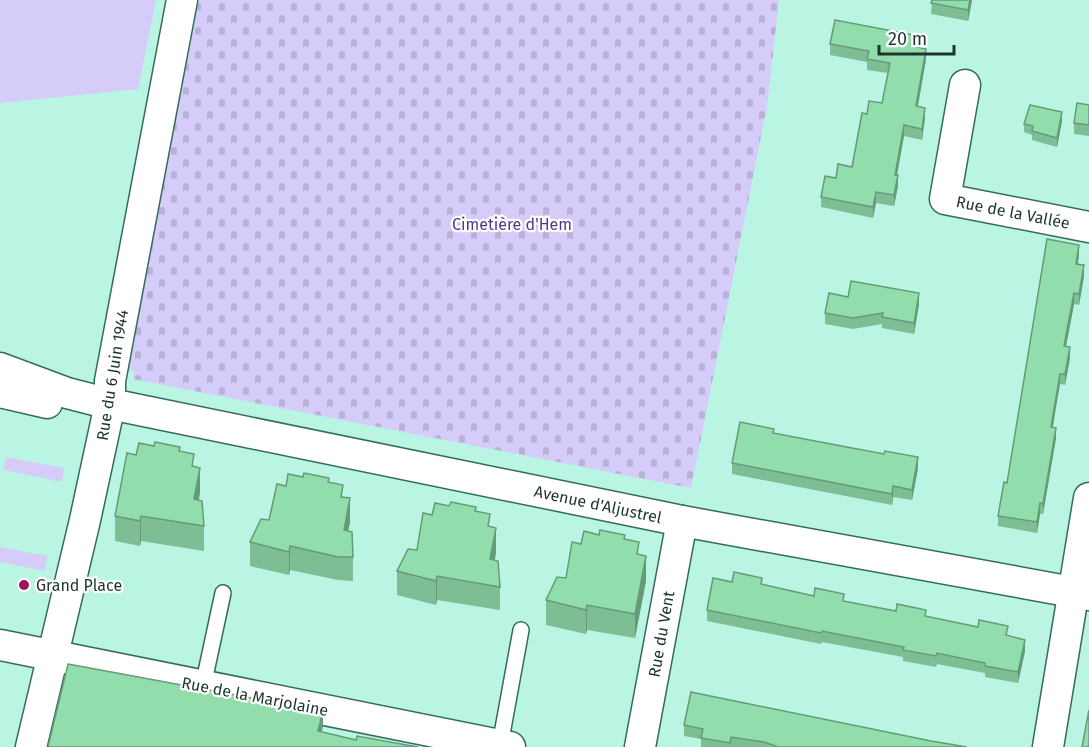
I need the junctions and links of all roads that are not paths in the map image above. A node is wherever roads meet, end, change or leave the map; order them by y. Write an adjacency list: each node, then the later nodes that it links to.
1 (182, 0): 6 (street, Rue du 6 Juin 1944)
2 (965, 85): 3 (street, Rue de la Vallée)
3 (1089, 227)
4 (0, 368): 6 (street, Avenue d'Aljustrel)
5 (0, 392): 6 (street, Avenue d'Aljustrel)
6 (110, 404): 8 (street, Avenue d'Aljustrel); 13 (street, Rue du 6 Juin 1944)
7 (1089, 498): 10 (street)
8 (682, 521): 10 (street, Avenue d'Aljustrel); 17 (street, Rue du Vent)
9 (223, 593): 14 (lane)
10 (1081, 594): 18 (street)
11 (521, 630): 15 (lane)
12 (0, 645): 13 (street, Rue de la Marjolaine)
13 (52, 657): 14 (street, Rue de la Marjolaine); 16 (street, Rue du 6 Juin 1944)
14 (203, 686): 15 (street, Rue de la Marjolaine)
15 (505, 746)
16 (31, 747)
17 (640, 747)
18 (1048, 747)

